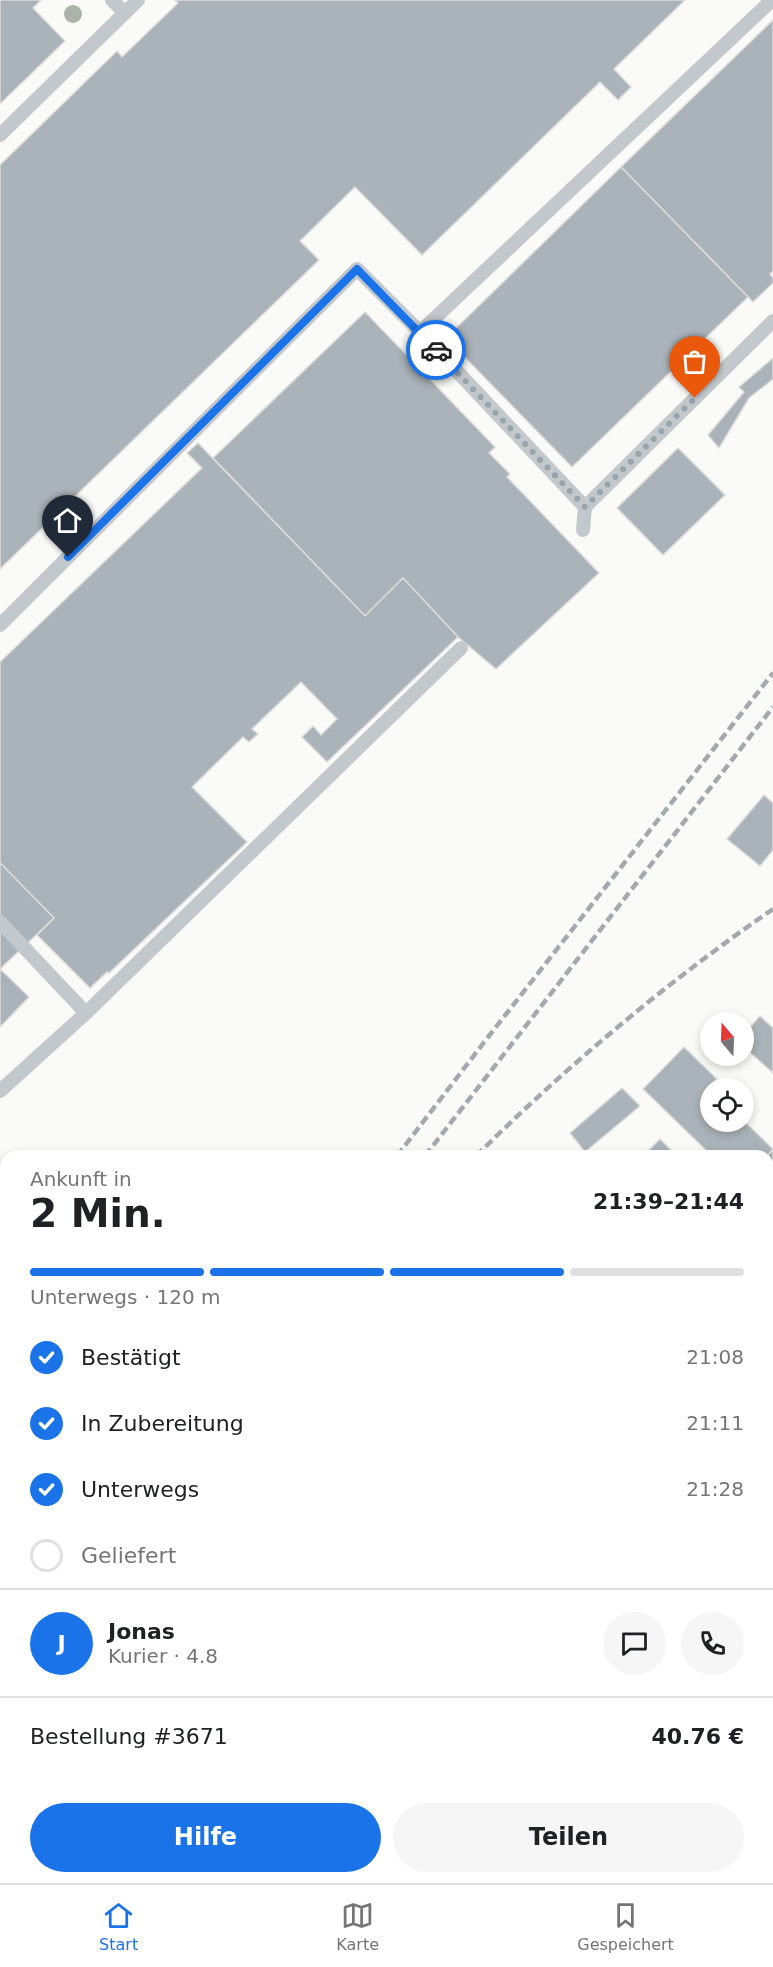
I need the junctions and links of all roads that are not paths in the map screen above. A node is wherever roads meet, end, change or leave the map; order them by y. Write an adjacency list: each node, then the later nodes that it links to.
1 (112, 0): 4 (lane)
2 (138, 0): 4 (lane)
3 (772, 0): 7 (lane)
4 (124, 13): 5 (lane)
5 (0, 135)
6 (773, 321): 8 (lane)
7 (420, 332): 8 (lane); 10 (lane)
8 (585, 507): 9 (lane)
9 (583, 530)
10 (0, 625)
11 (461, 648): 13 (lane)
12 (0, 922): 13 (lane)
13 (86, 1013): 14 (lane)
14 (0, 1091)

